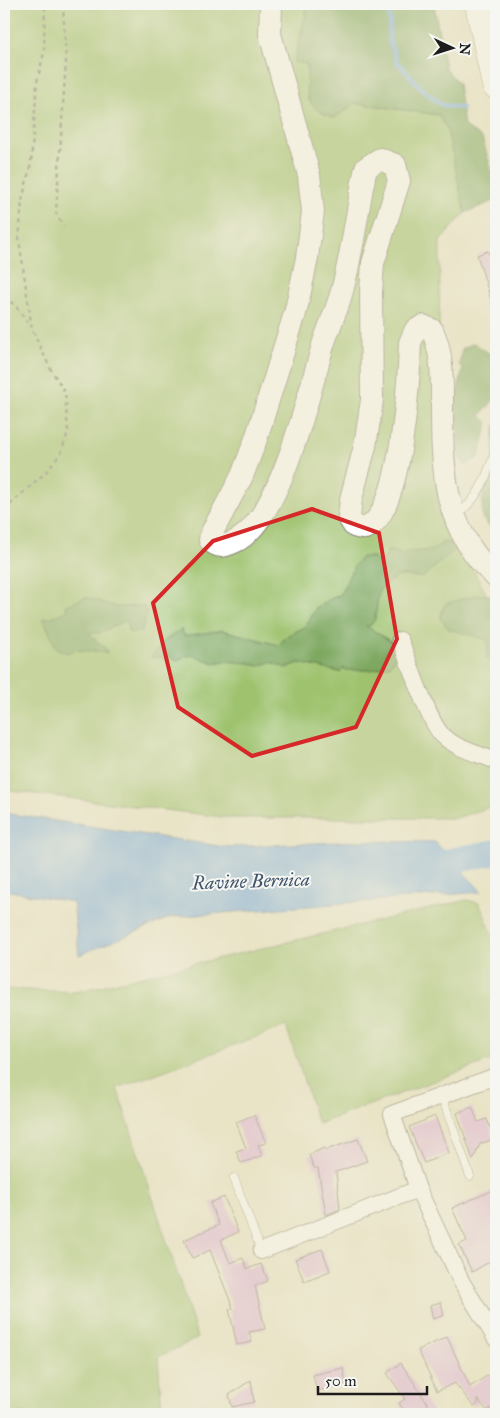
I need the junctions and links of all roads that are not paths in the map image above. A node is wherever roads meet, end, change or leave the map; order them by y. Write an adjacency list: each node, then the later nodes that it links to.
1 (271, 4): 5 (main road)
2 (479, 4): 3 (highway)
3 (496, 85)
4 (496, 449): 5 (lane)
5 (454, 516): 6 (main road)
6 (496, 577)
7 (400, 640): 8 (street)
8 (496, 761)
9 (496, 1076): 10 (street)
10 (442, 1097): 11 (lane); 13 (street)
11 (470, 1176)
12 (234, 1178): 14 (lane)
13 (418, 1189): 14 (street); 15 (street)
14 (261, 1251)
15 (496, 1339)

